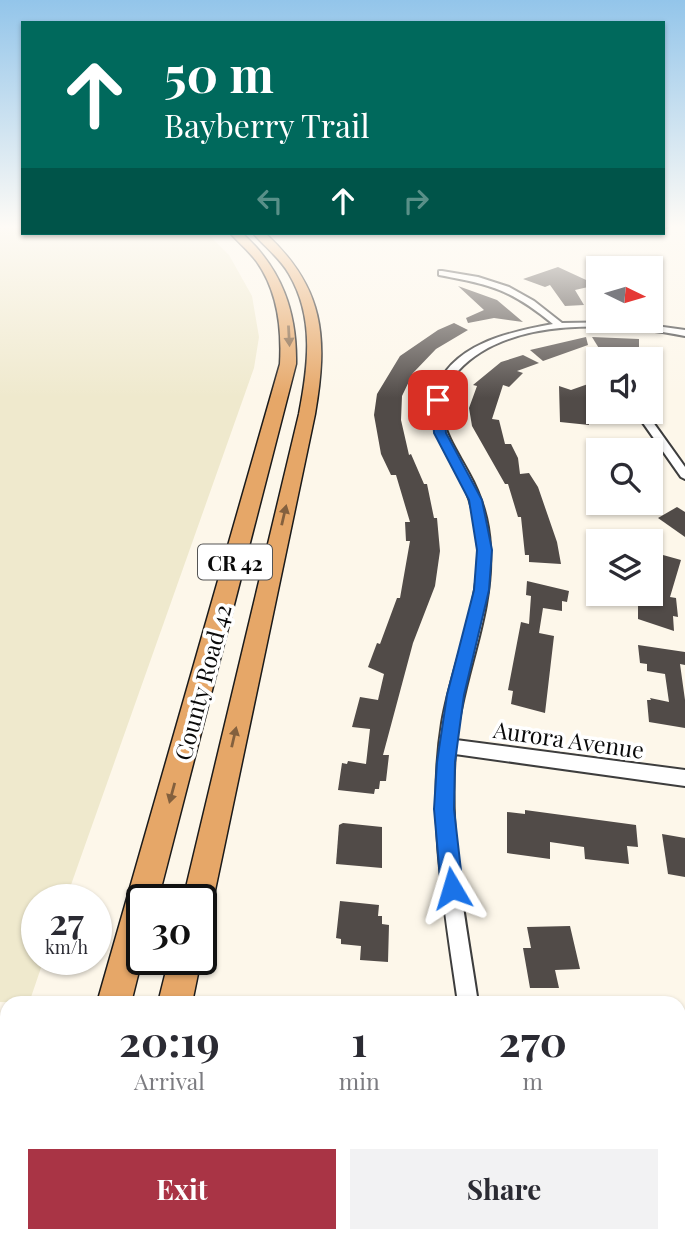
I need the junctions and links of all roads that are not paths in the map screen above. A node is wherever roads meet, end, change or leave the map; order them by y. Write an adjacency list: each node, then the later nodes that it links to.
1 (275, 283): 10 (highway, County Road 42 / CR 42, one-way to 10)
2 (301, 283): 11 (highway, County Road 42 / CR 42, one-way to 2)
3 (495, 283): 4 (street)
4 (560, 326): 5 (street); 8 (street)
5 (685, 333)
6 (649, 424): 7 (street)
7 (685, 475)
8 (448, 746): 9 (street, Aurora Avenue); 16 (street)
9 (685, 778)
10 (147, 884)
11 (202, 884)
12 (126, 959): 14 (highway, County Road 42 / CR 42)
13 (181, 975): 15 (highway)
14 (116, 996)
15 (177, 996)
16 (467, 996)

